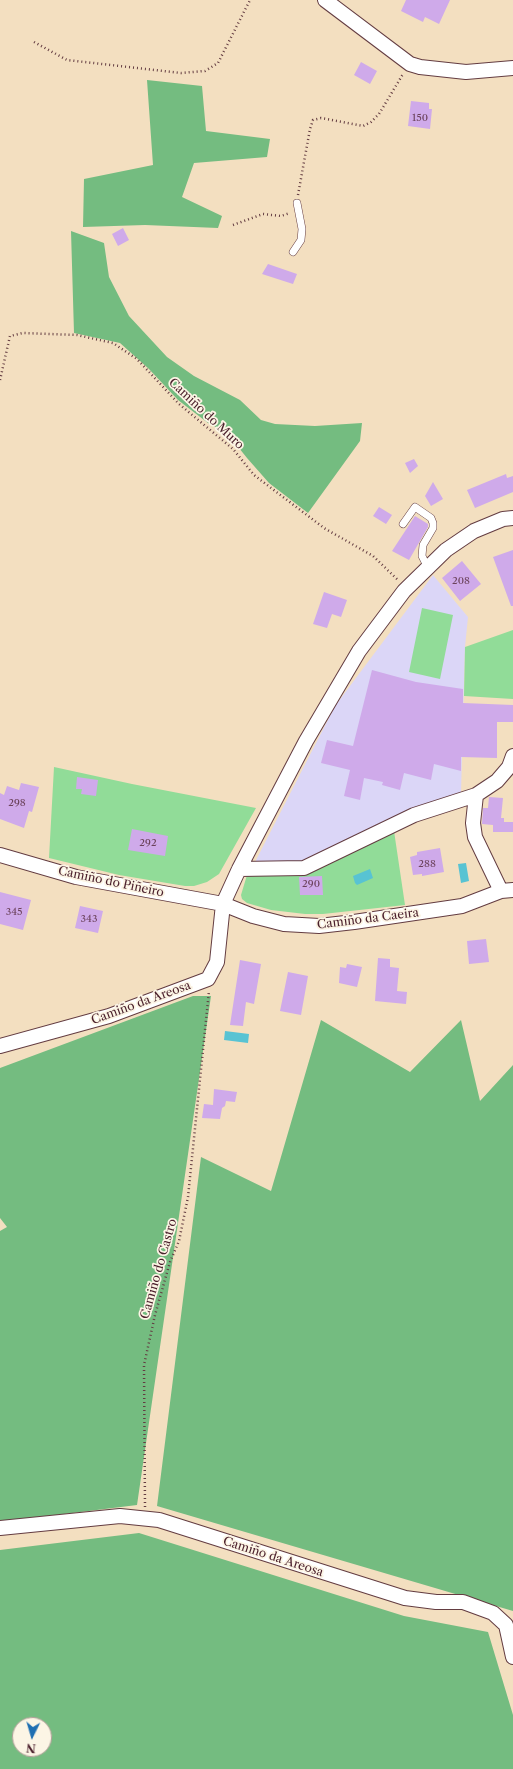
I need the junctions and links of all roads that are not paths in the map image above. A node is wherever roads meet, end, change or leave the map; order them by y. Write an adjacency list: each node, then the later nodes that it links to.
1 (325, 0): 2 (street)
2 (513, 68)
3 (297, 203): 4 (lane)
4 (293, 252)
5 (513, 518): 7 (street)
6 (404, 524): 7 (lane)
7 (428, 568): 11 (street)
8 (513, 756): 9 (street)
9 (476, 795): 11 (street); 12 (street)
10 (0, 855): 13 (street, Camiño do Piñeiro)
11 (239, 869): 13 (street)
12 (507, 891): 13 (street, Camiño da Caeira)
13 (223, 904): 14 (street, Camiño da Areosa)
14 (0, 1046)
15 (0, 1528): 16 (street, Camiño da Areosa)
16 (513, 1657)

